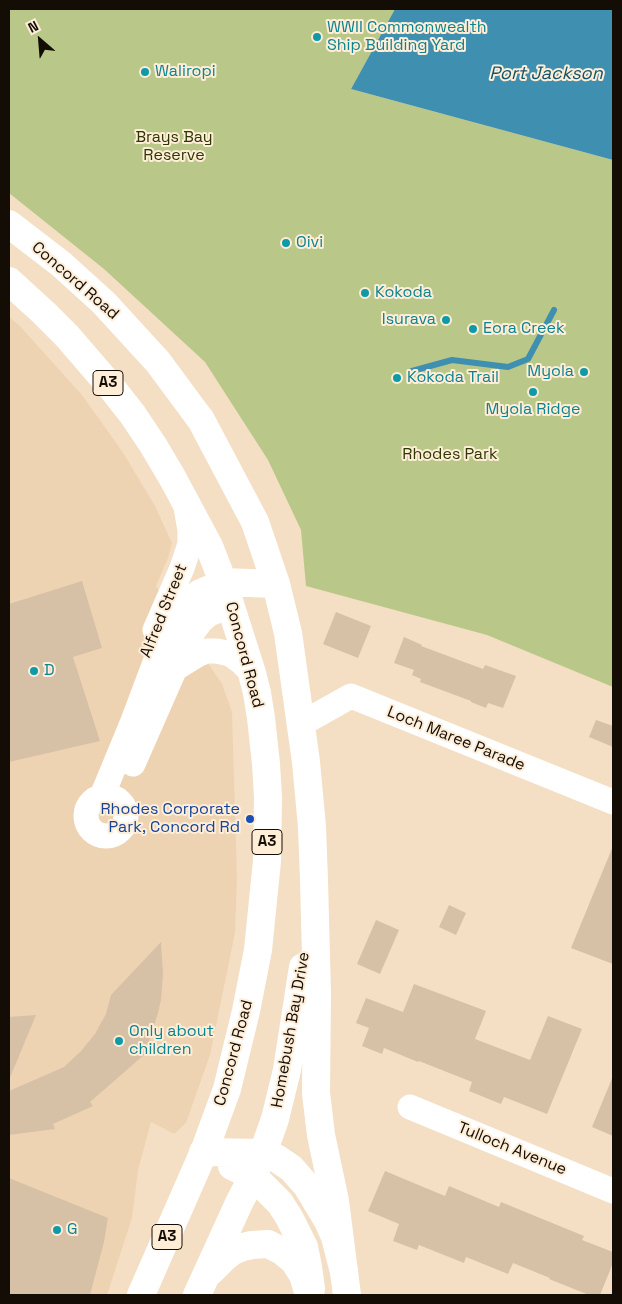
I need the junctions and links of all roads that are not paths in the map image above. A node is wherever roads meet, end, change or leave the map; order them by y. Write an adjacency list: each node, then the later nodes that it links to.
1 (9, 224): 4 (main road, Concord Road)
2 (9, 281): 3 (main road, Concord Road / A3)
3 (185, 501): 5 (main road, Concord Road / A3); 8 (street, Alfred Street)
4 (276, 584): 5 (main road); 9 (main road, Concord Road)
5 (227, 594): 6 (street, Alfred Street); 7 (main road, Concord Road / A3); 8 (street, Alfred Street)
6 (176, 668): 7 (street, Alfred Street); 8 (street, Alfred Street)
7 (252, 673): 13 (main road, Concord Road / A3)
8 (133, 721)
9 (301, 724): 10 (street, Loch Maree Parade); 11 (main road, Concord Road)
10 (613, 802)
11 (314, 899): 14 (main road, Homebush Bay Drive); 16 (main road)
12 (410, 1107): 15 (street, Tulloch Avenue)
13 (203, 1152): 14 (main road); 18 (main road, A3)
14 (258, 1164): 16 (main road); 17 (main road, Homebush Bay Drive); 19 (main road)
15 (613, 1191)
16 (345, 1284)
17 (202, 1285): 19 (main road)
18 (141, 1295)
19 (310, 1295)

